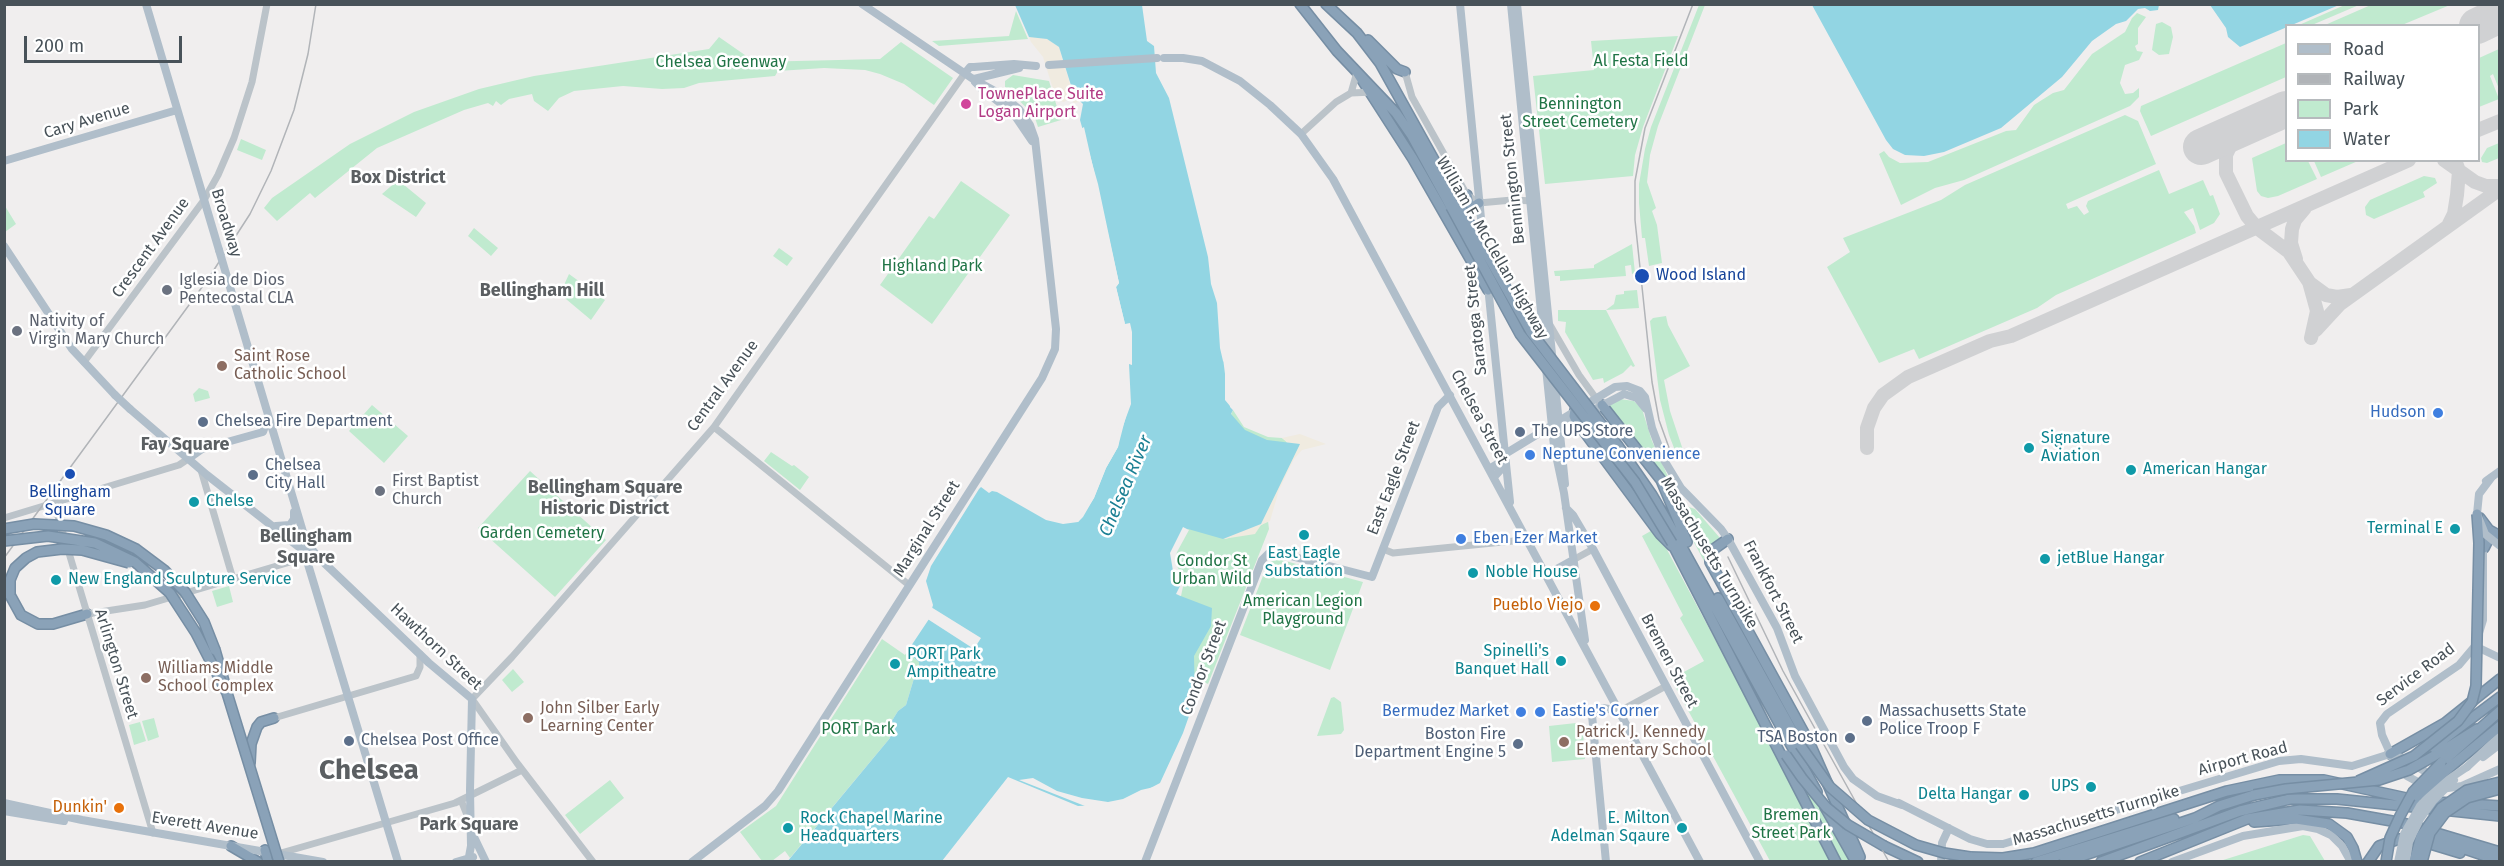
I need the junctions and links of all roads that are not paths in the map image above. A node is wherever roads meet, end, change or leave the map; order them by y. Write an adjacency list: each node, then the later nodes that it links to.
1 (146, 4): 19 (main road, Broadway)
2 (267, 4): 25 (street, Crescent Avenue)
3 (862, 4): 11 (main road)
4 (1300, 4): 12 (highway, William F. McClellan Highway)
5 (1326, 4): 9 (highway, William F. McClellan Highway)
6 (1460, 4): 28 (main road, Saratoga Street)
7 (1511, 4): 23 (main road, Bennington Street)
8 (1517, 4): 23 (main road, Bennington Street)
9 (1347, 24): 13 (highway); 29 (highway, William F. McClellan Highway)
10 (1008, 67): 11 (main road, Chelsea Street); 14 (main road, Chelsea Street); 18 (main road); 20 (main road, Chelsea Street)
11 (968, 70): 14 (main road); 15 (street, Central Avenue)
12 (1358, 72): 16 (highway, William F. McClellan Highway); 17 (street)
13 (1405, 72): 24 (street)
14 (973, 79): 15 (street, Chelsea Street); 18 (main road, Marginal Street); 21 (main road, Marginal Street)
15 (958, 83): 41 (street, Central Avenue)
16 (1374, 92): 17 (street); 29 (highway, William F. McClellan Highway)
17 (1351, 93): 20 (street)
18 (1002, 95): 21 (main road, Marginal Street)
19 (177, 110): 22 (main road, Cary Avenue); 25 (main road, Broadway)
20 (1301, 134): 36 (main road, Chelsea Street)
21 (1036, 158): 74 (main road, Marginal Street)
22 (4, 161)
23 (1533, 192): 26 (street); 27 (main road, Bennington Street)
24 (1467, 195): 28 (street); 30 (highway)
25 (204, 200): 35 (street, Crescent Avenue); 38 (main road, Broadway, bridge)
26 (1512, 200): 27 (street); 28 (street)
27 (1534, 201): 31 (main road, Bennington Street)
28 (1479, 203): 30 (highway); 33 (main road, Saratoga Street)
29 (1450, 207): 30 (highway); 33 (highway); 63 (highway, William F. McClellan Highway, bridge); 63 (highway, William F. McClellan Highway, bridge)
30 (1462, 216)
31 (1538, 243): 34 (main road, Bennington Street); 40 (main road, Bennington Street)
32 (4, 246): 35 (main road, Hawthorn Street)
33 (1488, 290): 45 (main road, Saratoga Street)
34 (1550, 325): 37 (street); 40 (main road, Bennington Street)
35 (84, 362): 46 (main road, Hawthorn Street, bridge)
36 (1450, 394): 50 (main road, Chelsea Street); 66 (main road, East Eagle Street)
37 (1602, 405): 39 (main road); 42 (highway); 61 (main road, Frankfort Street); 63 (highway)
38 (267, 415): 43 (main road); 44 (main road, Broadway)
39 (1575, 415): 40 (main road); 42 (highway)
40 (1557, 424): 45 (main road); 53 (main road, Bennington Street)
41 (714, 427): 74 (street); 85 (street, Central Avenue)
42 (1583, 430): 63 (highway, bridge)
43 (263, 432): 44 (main road); 46 (main road)
44 (276, 443): 52 (main road, Broadway)
45 (1505, 454): 47 (main road, Saratoga Street); 50 (main road)
46 (188, 459): 48 (main road, Hawthorn Street); 51 (street)
47 (1506, 464): 50 (main road); 54 (main road, Saratoga Street)
48 (201, 470): 57 (main road, Hawthorn Street); 73 (street)
49 (2499, 471): 55 (main road, bridge)
50 (1492, 473): 54 (main road, Chelsea Street)
51 (54, 503): 56 (street); 75 (street, Arlington Street)
52 (294, 507): 57 (main road); 68 (main road, Broadway)
53 (1566, 508): 67 (main road, Bremen Street); 69 (main road, Bennington Street)
54 (1511, 509): 59 (main road, Chelsea Street)
55 (2477, 514): 60 (highway); 64 (main road, bridge); 65 (main road, Service Road); 95 (highway, bridge)
56 (4, 518)
57 (272, 525): 68 (main road, Hawthorn Street)
58 (4, 529): 101 (highway, bridge)
59 (1525, 536): 66 (street); 71 (main road, Chelsea Street)
60 (2498, 536): 65 (highway)
61 (1728, 539): 108 (main road, Frankfort Street); 142 (highway)
62 (4, 541): 70 (highway, bridge)
63 (1679, 542): 96 (highway, William F. McClellan Highway); 119 (highway, Massachusetts Turnpike, bridge); 141 (highway, William F. McClellan Highway)
64 (2499, 546)
65 (2484, 548): 76 (main road, Service Road)
66 (1383, 549): 72 (main road, East Eagle Street)
67 (1593, 549): 69 (street); 82 (main road, Bremen Street)
68 (310, 554): 73 (street); 78 (main road, Hawthorn Street); 83 (main road, Broadway)
69 (1573, 560): 71 (main road); 77 (main road, Bennington Street)
70 (142, 568): 75 (highway, bridge); 126 (highway, bridge)
71 (1546, 575): 77 (main road, Chelsea Street)
72 (1372, 577): 136 (main road, Condor Street)
73 (233, 579): 75 (street)
74 (909, 585): 135 (main road, Marginal Street)
75 (87, 614): 118 (street, Arlington Street)
76 (2475, 646): 79 (main road); 94 (main road, Service Road)
77 (1587, 652): 81 (main road, Chelsea Street)
78 (420, 654): 83 (street); 85 (main road, Hawthorn Street)
79 (2499, 658)
80 (2496, 681): 94 (highway)
81 (1605, 685): 86 (main road); 87 (main road, Chelsea Street)
82 (1666, 686): 87 (street); 139 (main road, Bremen Street)
83 (349, 696): 90 (street); 115 (main road, Broadway)
84 (2499, 697): 95 (highway, bridge)
85 (472, 699): 99 (street, Hawthorn Street); 106 (main road)
86 (1600, 710): 87 (main road); 89 (main road)
87 (1620, 711): 89 (main road); 138 (main road, Chelsea Street)
88 (2499, 711): 97 (highway)
89 (1592, 715): 137 (main road)
90 (274, 718): 101 (highway)
91 (2499, 726): 97 (highway)
92 (2499, 736): 98 (main road)
93 (2499, 744): 98 (main road)
94 (2390, 754): 103 (main road); 103 (main road); 117 (main road, Airport Road)
95 (2414, 756): 102 (highway, bridge)
96 (1784, 757): 122 (highway, bridge); 140 (highway)
97 (2442, 762): 102 (highway, bridge); 155 (highway, bridge)
98 (2467, 767): 156 (main road, bridge); 157 (main road, bridge)
99 (522, 770): 106 (street); 134 (street, Hawthorn Street)
100 (2499, 770): 103 (main road)
101 (252, 771): 126 (highway, bridge)
102 (2358, 781): 109 (highway, bridge)
103 (2473, 782)
104 (2499, 782): 158 (highway, bridge)
105 (2499, 789): 159 (highway, bridge)
106 (465, 798): 115 (street); 116 (main road)
107 (4, 803): 114 (main road, Everett Avenue)
108 (1902, 805): 117 (main road, Airport Road)
109 (2219, 806): 147 (highway); 148 (highway)
110 (2499, 807): 119 (highway, Massachusetts Turnpike, bridge)
111 (2334, 812): 120 (highway); 123 (highway); 125 (highway)
112 (7, 813): 114 (main road, Everett Avenue)
113 (2499, 816): 149 (highway)
114 (82, 820): 118 (main road, Everett Avenue)
115 (387, 823): 126 (street); 131 (main road, Broadway)
116 (471, 825): 127 (main road); 133 (main road)
117 (1949, 828): 145 (main road)
118 (153, 833): 121 (main road, Everett Avenue)
119 (1890, 833): 146 (highway, bridge)
120 (2200, 837): 150 (highway); 153 (highway)
121 (231, 846): 124 (main road, Everett Avenue); 128 (highway)
122 (1884, 846): 143 (highway); 144 (highway)
123 (2447, 846): 154 (highway); 160 (highway)
124 (265, 850): 126 (main road, Everett Avenue); 129 (highway)
125 (2499, 852)
126 (280, 859): 130 (main road, Everett Avenue)
127 (468, 860): 132 (main road); 133 (main road)
128 (258, 861)
129 (268, 861)
130 (323, 861)
131 (398, 861)
132 (456, 861)
133 (486, 861)
134 (593, 861)
135 (692, 861)
136 (1145, 861)
137 (1606, 861)
138 (1701, 861)
139 (1760, 861)
140 (1836, 861)
141 (1856, 861)
142 (1862, 861)
143 (1902, 861)
144 (1918, 861)
145 (1941, 861)
146 (1954, 861)
147 (2036, 861)
148 (2064, 861)
149 (2101, 861)
150 (2140, 861)
151 (2172, 861): 152 (main road)
152 (2351, 861)
153 (2356, 861)
154 (2368, 861)
155 (2386, 861)
156 (2398, 861)
157 (2406, 861)
158 (2414, 861)
159 (2422, 861)
160 (2498, 861)

